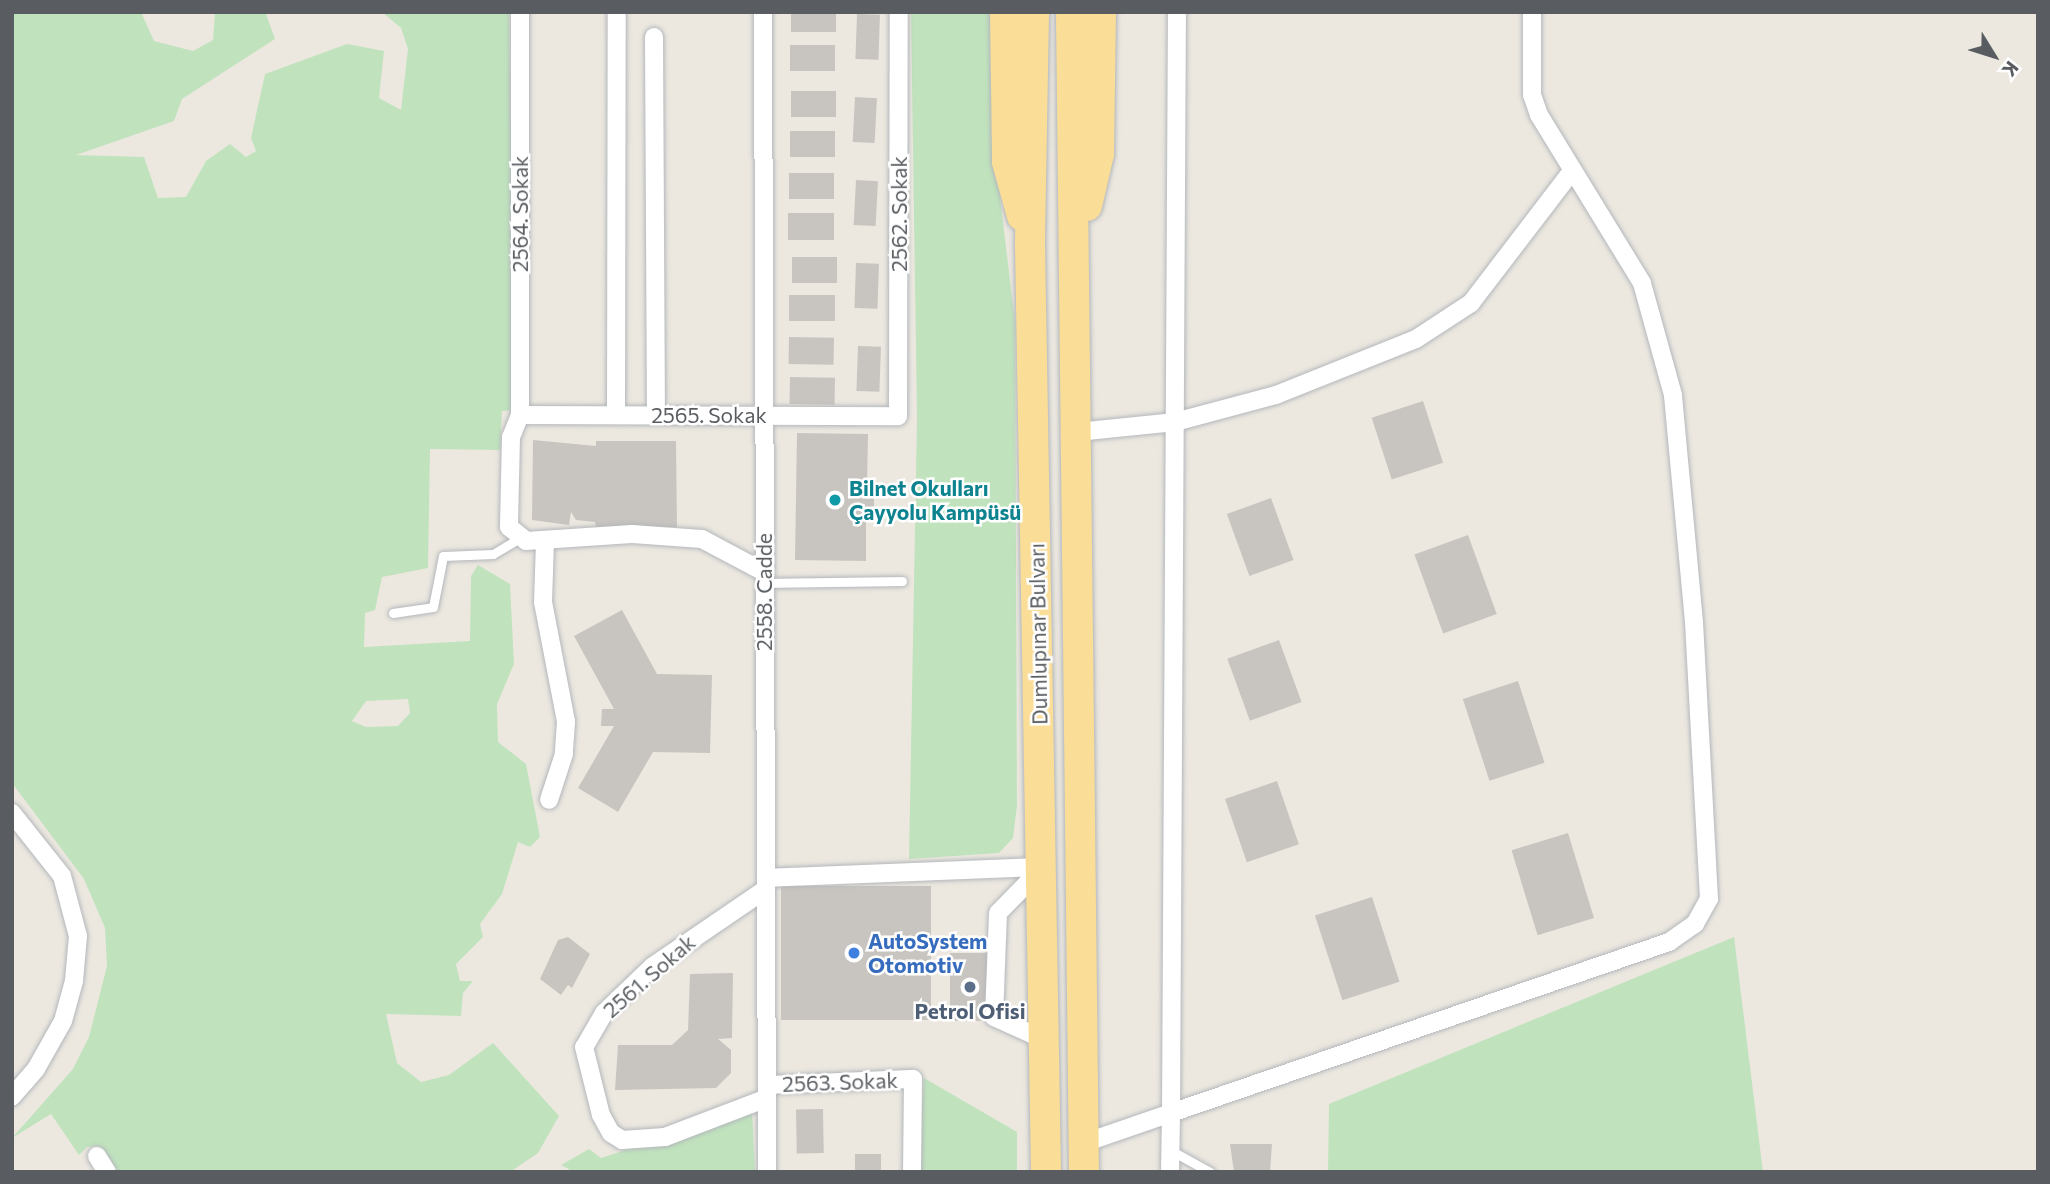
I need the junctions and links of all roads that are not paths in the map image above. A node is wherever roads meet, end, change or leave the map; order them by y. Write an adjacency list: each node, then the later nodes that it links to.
1 (520, 12): 13 (street, 2564. Sokak)
2 (617, 12): 14 (street)
3 (763, 12): 16 (street, 2558. Cadde)
4 (899, 12): 17 (street, 2562. Sokak)
5 (1101, 12): 12 (highway)
6 (1177, 12): 18 (street)
7 (1532, 12): 11 (street)
8 (1025, 13): 27 (highway, Dumlupınar Bulvarı)
9 (1071, 17): 12 (highway, Dumlupınar Bulvarı)
10 (654, 37): 15 (street)
11 (1572, 171): 18 (street); 32 (street)
12 (1077, 254): 19 (highway, Dumlupınar Bulvarı)
13 (520, 415): 14 (street, 2565. Sokak); 20 (street, 2564. Sokak)
14 (616, 415): 15 (street, 2565. Sokak)
15 (656, 415): 16 (street, 2565. Sokak)
16 (765, 416): 17 (street, 2565. Sokak); 22 (street, 2558. Cadde)
17 (898, 416)
18 (1175, 422): 19 (street); 32 (street)
19 (1076, 432): 35 (highway, Dumlupınar Bulvarı)
20 (520, 538): 21 (street); 24 (lane)
21 (545, 542): 22 (street); 25 (street)
22 (764, 577): 23 (lane); 28 (street, 2558. Cadde)
23 (902, 581)
24 (393, 613)
25 (549, 800)
26 (12, 813): 31 (street)
27 (1043, 867): 28 (street); 29 (highway, Dumlupınar Bulvarı); 29 (street)
28 (766, 884): 30 (street, 2558. Cadde); 30 (street, 2561. Sokak)
29 (1045, 1040): 39 (highway, Dumlupınar Bulvarı)
30 (768, 1091): 37 (street, 2558. Cadde); 38 (street, 2563. Sokak)
31 (12, 1097)
32 (1171, 1113): 33 (street); 35 (street)
33 (1170, 1150): 40 (street); 41 (lane)
34 (97, 1156): 36 (street)
35 (1084, 1157)
36 (107, 1172)
37 (767, 1172)
38 (912, 1172)
39 (1046, 1172)
40 (1170, 1172)
41 (1210, 1172)

